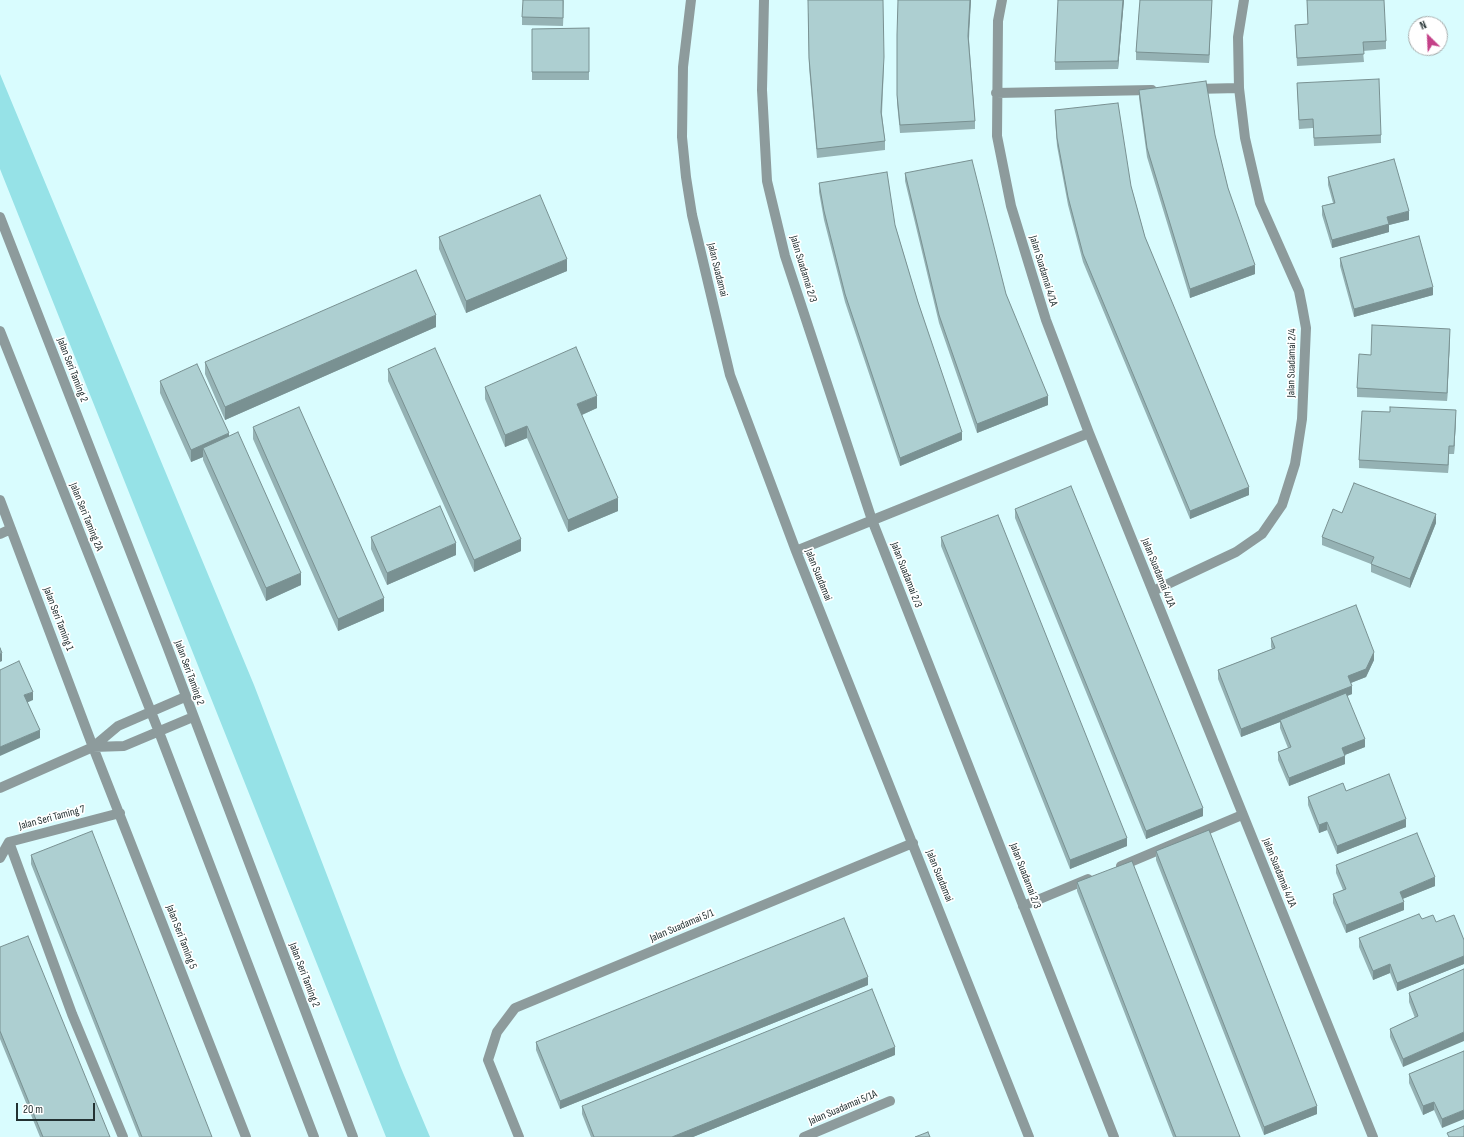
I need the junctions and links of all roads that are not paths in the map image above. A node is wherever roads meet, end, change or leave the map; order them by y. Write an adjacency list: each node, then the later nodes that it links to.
1 (691, 0): 16 (street, Jalan Suadamai)
2 (764, 0): 13 (street, Jalan Suadamai 2/3)
3 (1002, 0): 8 (street, Jalan Suadamai 4/1A)
4 (1244, 0): 5 (street, Jalan Suadamai 2/4)
5 (1239, 88): 7 (street); 17 (street, Jalan Suadamai 2/4)
6 (1164, 89): 8 (street)
7 (1187, 89)
8 (996, 93): 11 (street, Jalan Suadamai 4/1A)
9 (0, 218): 18 (street, Jalan Seri Taming 2)
10 (0, 331): 19 (street, Jalan Seri Taming 2A)
11 (1089, 433): 13 (street); 17 (street, Jalan Suadamai 4/1A)
12 (0, 500): 14 (street, Jalan Seri Taming 1)
13 (872, 520): 16 (street); 31 (street, Jalan Suadamai 2/3)
14 (11, 529): 15 (street); 22 (street, Jalan Seri Taming 1)
15 (0, 534)
16 (796, 551): 27 (street, Jalan Suadamai)
17 (1153, 591): 25 (street, Jalan Suadamai 4/1A)
18 (185, 698): 19 (street); 20 (street, Jalan Seri Taming 2)
19 (151, 712): 21 (street); 22 (street)
20 (193, 717): 21 (street); 36 (street, Jalan Seri Taming 2)
21 (158, 732): 22 (street); 35 (street)
22 (93, 747): 23 (street); 24 (street, Jalan Seri Taming 5)
23 (0, 788)
24 (120, 813): 26 (street, Jalan Seri Taming 7); 34 (street, Jalan Seri Taming 5)
25 (1242, 815): 29 (street); 41 (street, Jalan Suadamai 4/1A)
26 (9, 842): 28 (street, Jalan Seri Taming 7); 33 (street)
27 (913, 843): 37 (street, Jalan Suadamai 5/1); 39 (street, Jalan Suadamai)
28 (0, 858)
29 (1114, 869)
30 (1100, 874): 31 (street)
31 (1023, 906): 40 (street, Jalan Suadamai 2/3)
32 (890, 1101): 38 (street, Jalan Suadamai 5/1A)
33 (123, 1137)
34 (246, 1137)
35 (314, 1137)
36 (353, 1137)
37 (519, 1137)
38 (804, 1137)
39 (1029, 1137)
40 (1114, 1137)
41 (1373, 1137)

